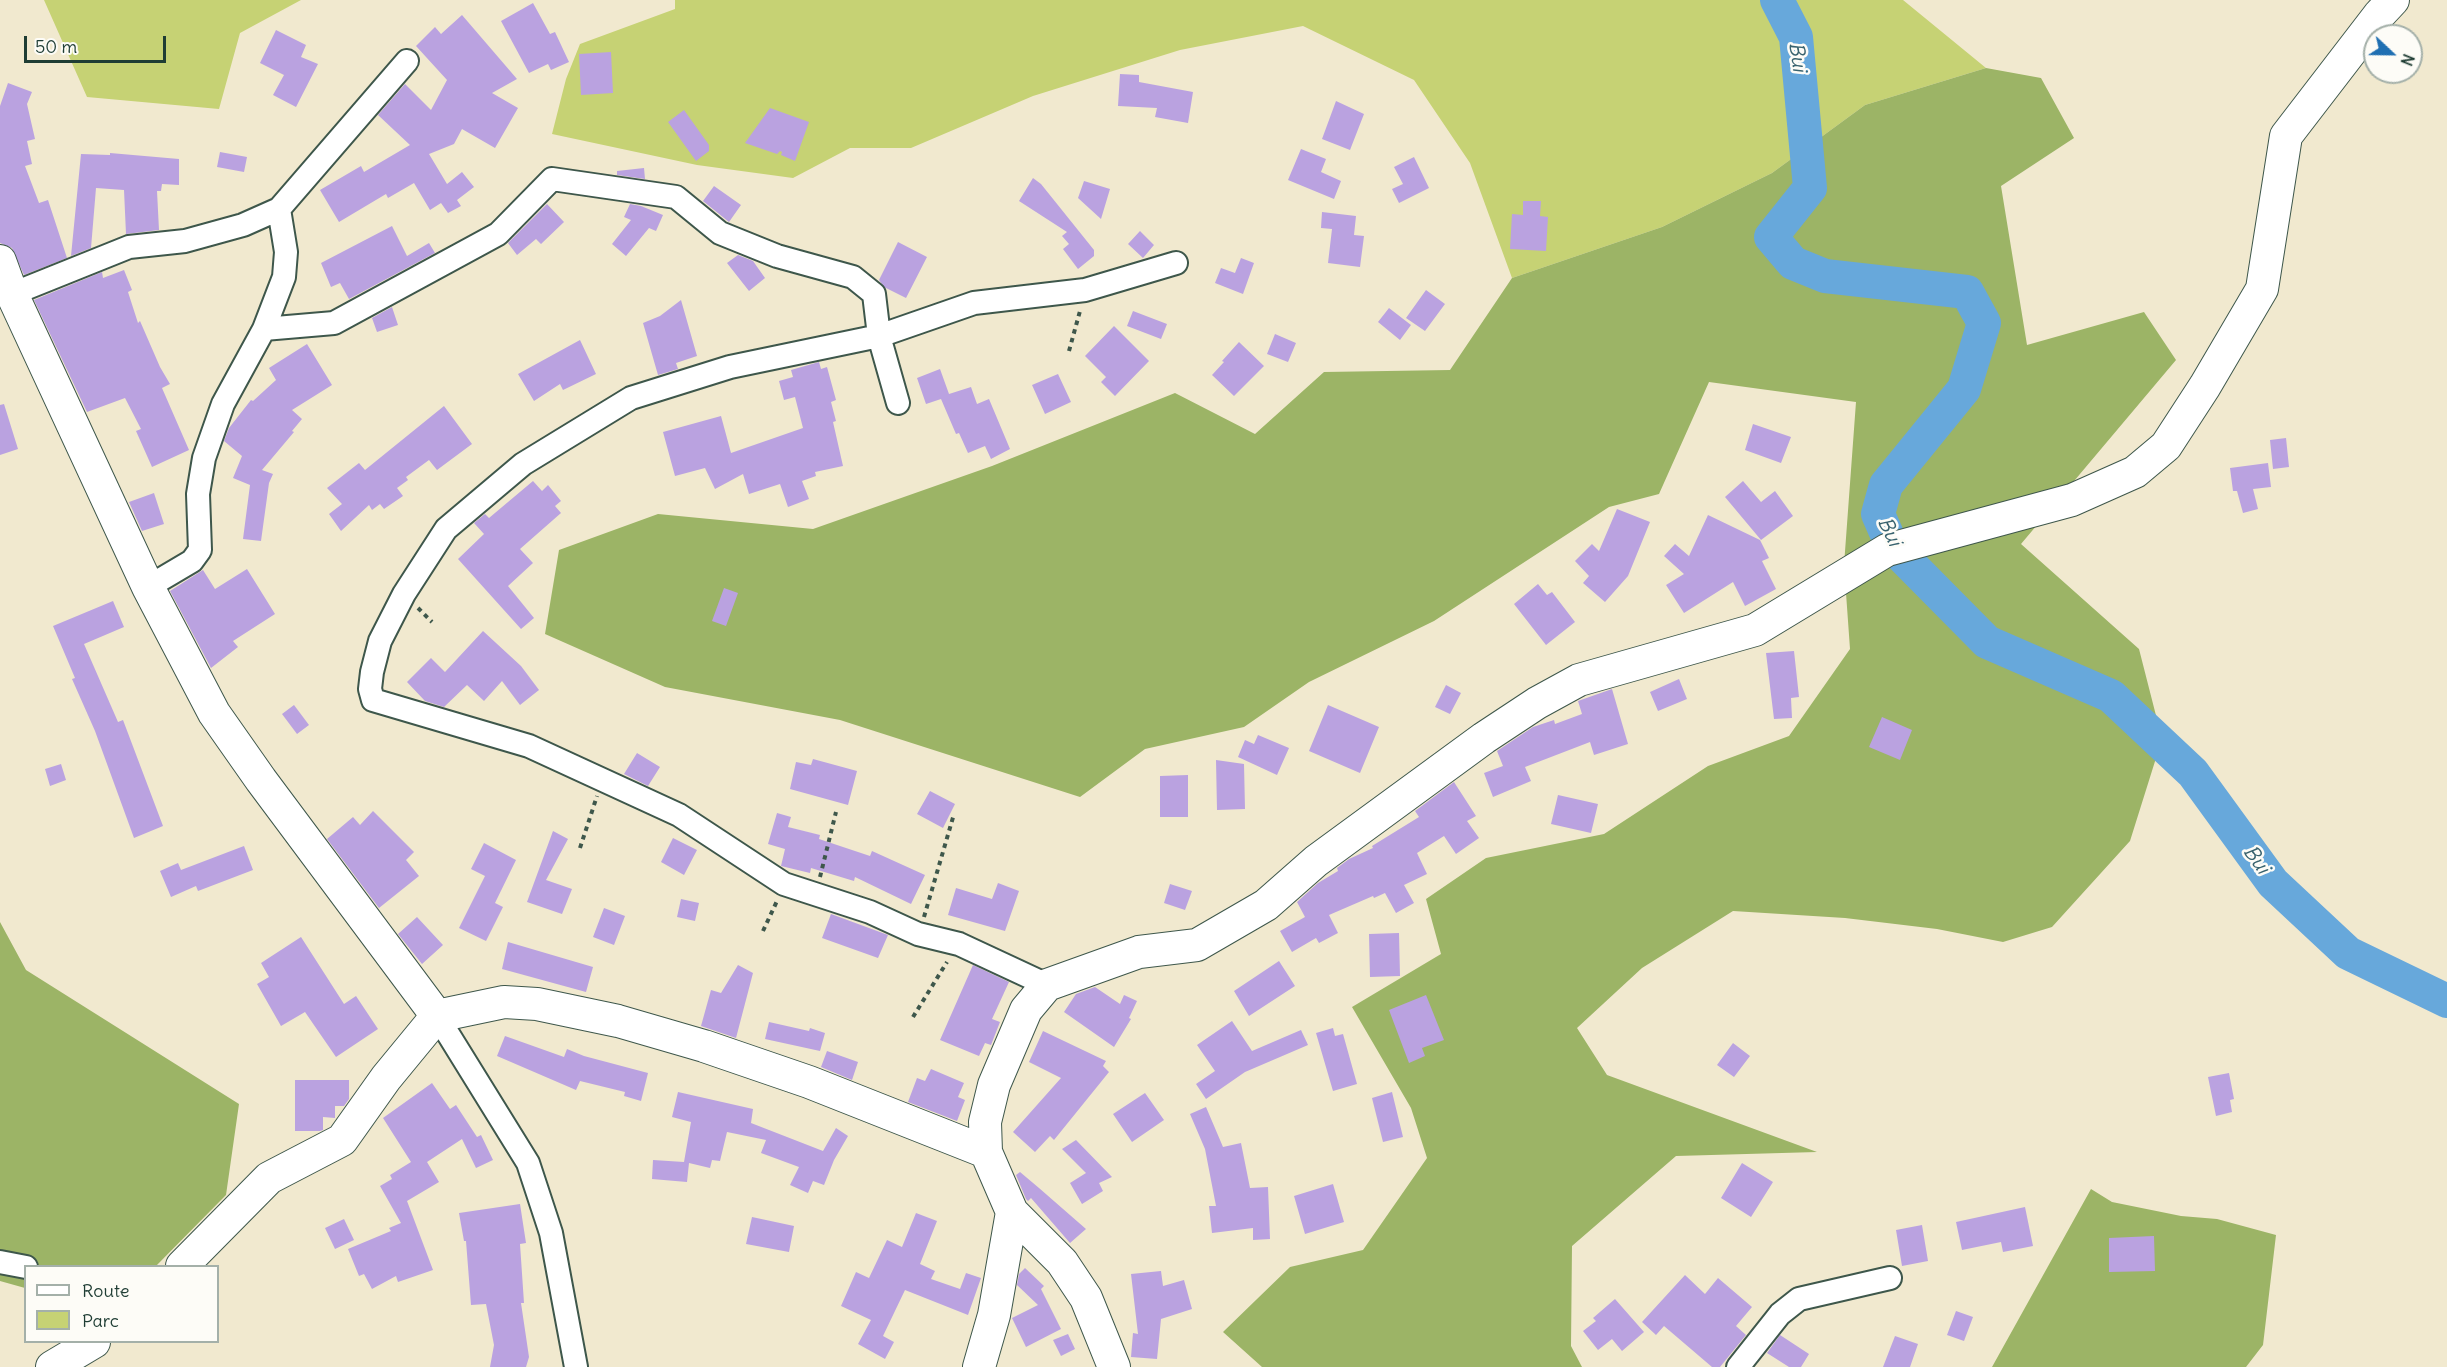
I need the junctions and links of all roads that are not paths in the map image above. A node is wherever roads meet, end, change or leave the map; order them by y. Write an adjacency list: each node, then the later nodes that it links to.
1 (2393, 0): 11 (street)
2 (407, 61): 3 (street)
3 (279, 209): 6 (street); 7 (street)
4 (0, 261): 6 (street)
5 (1176, 263): 8 (street)
6 (12, 294): 10 (street)
7 (264, 329): 8 (street); 10 (street)
8 (879, 336): 9 (street); 11 (street)
9 (898, 403)
10 (148, 587): 12 (street)
11 (1047, 985): 13 (street)
12 (437, 1016): 13 (street); 16 (street); 21 (street)
13 (986, 1152): 14 (street)
14 (1012, 1212): 22 (street); 23 (street)
15 (0, 1262): 17 (street)
16 (183, 1265)
17 (24, 1267)
18 (1890, 1278): 24 (street)
19 (91, 1343): 20 (street)
20 (52, 1367)
21 (576, 1367)
22 (979, 1367)
23 (1114, 1367)
24 (1738, 1367)

